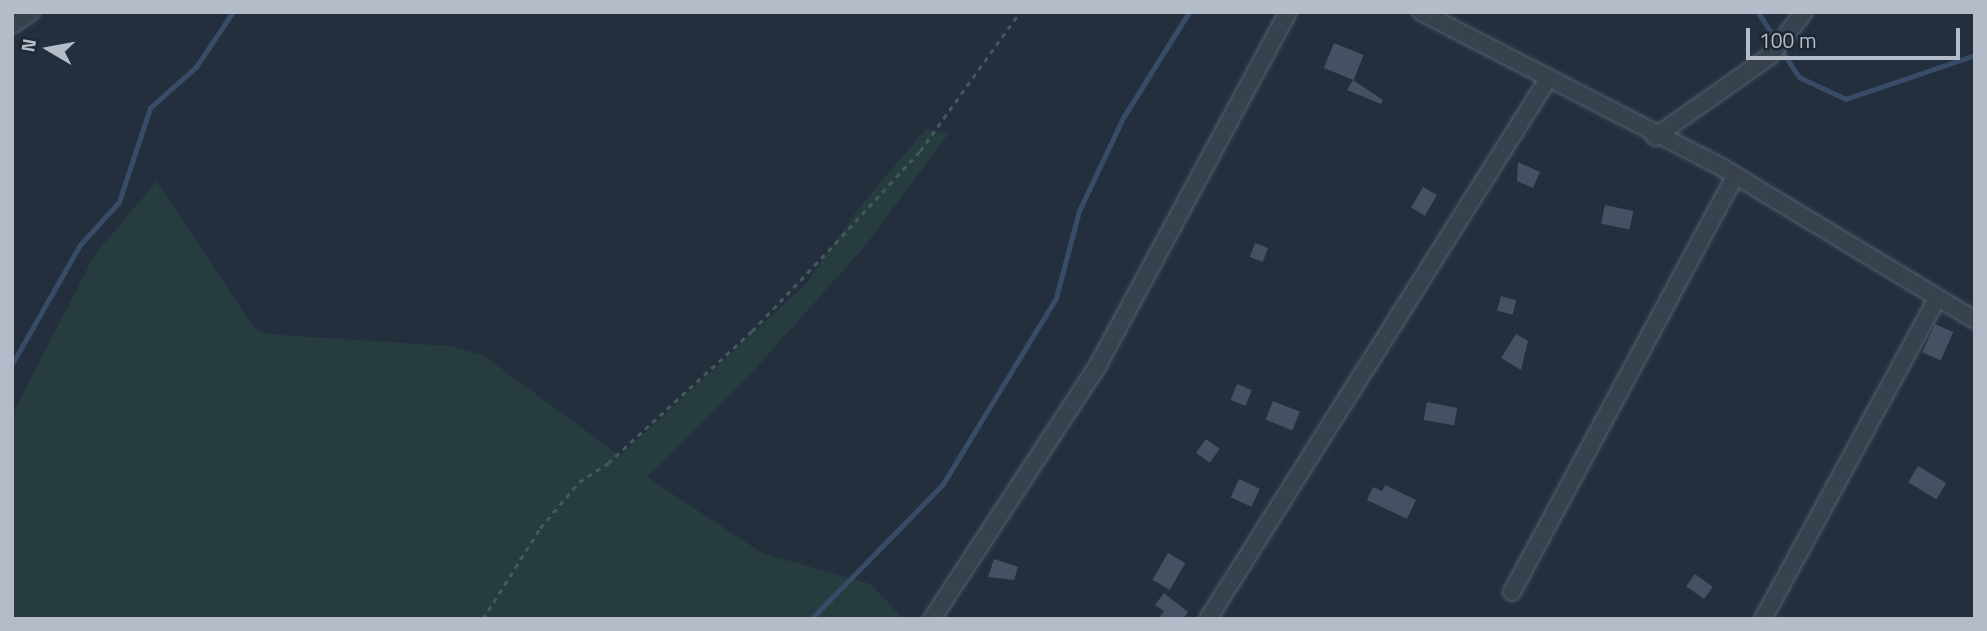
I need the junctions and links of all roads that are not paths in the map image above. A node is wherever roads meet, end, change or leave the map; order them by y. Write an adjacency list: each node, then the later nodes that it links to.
1 (31, 12): 5 (street)
2 (1288, 12): 12 (street)
3 (1422, 12): 6 (street)
4 (1804, 12): 7 (street)
5 (12, 25)
6 (1546, 82): 7 (street); 13 (street)
7 (1655, 137): 8 (street)
8 (1735, 176): 9 (street); 11 (street)
9 (1937, 298): 10 (street); 14 (street)
10 (1975, 320)
11 (1512, 592)
12 (932, 619)
13 (1208, 619)
14 (1763, 619)

